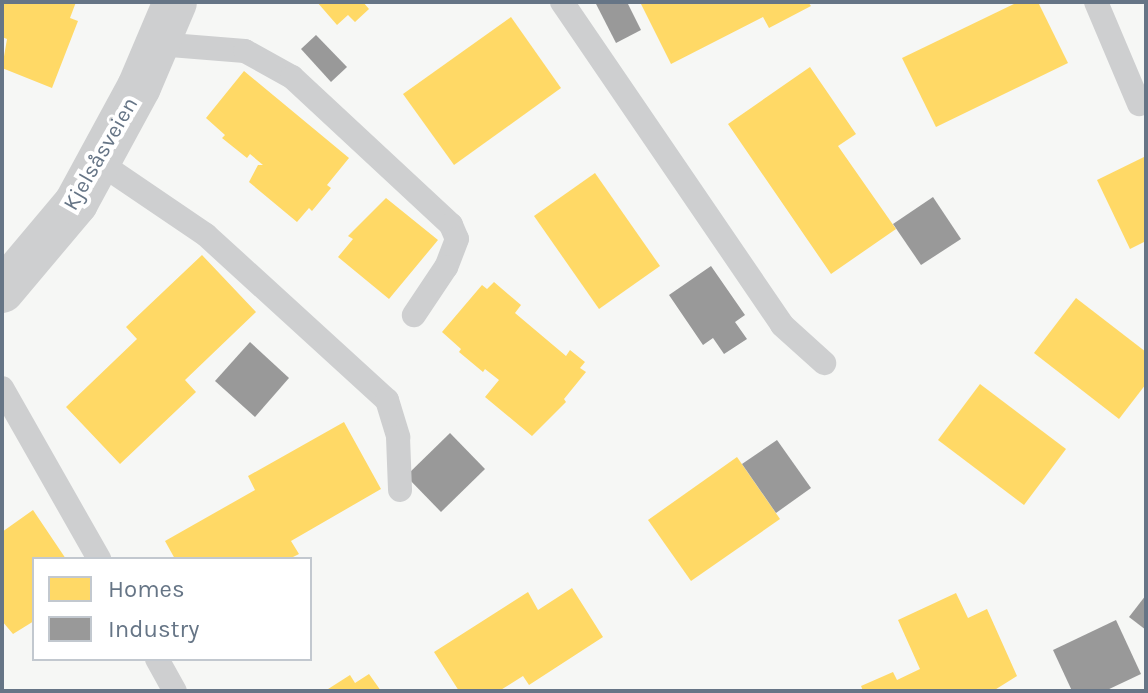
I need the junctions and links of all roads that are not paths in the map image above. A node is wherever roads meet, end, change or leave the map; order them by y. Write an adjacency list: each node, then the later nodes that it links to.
1 (175, 2): 4 (street, Kjelsåsveien)
2 (562, 2): 9 (lane)
3 (1096, 2): 5 (lane)
4 (158, 44): 6 (street, Kjelsåsveien); 8 (lane)
5 (1139, 104)
6 (100, 163): 7 (street, Kjelsåsveien); 11 (lane)
7 (2, 291)
8 (414, 315)
9 (824, 363)
10 (2, 388): 12 (lane)
11 (400, 490)
12 (98, 557)
13 (158, 661): 14 (lane)
14 (175, 691)

